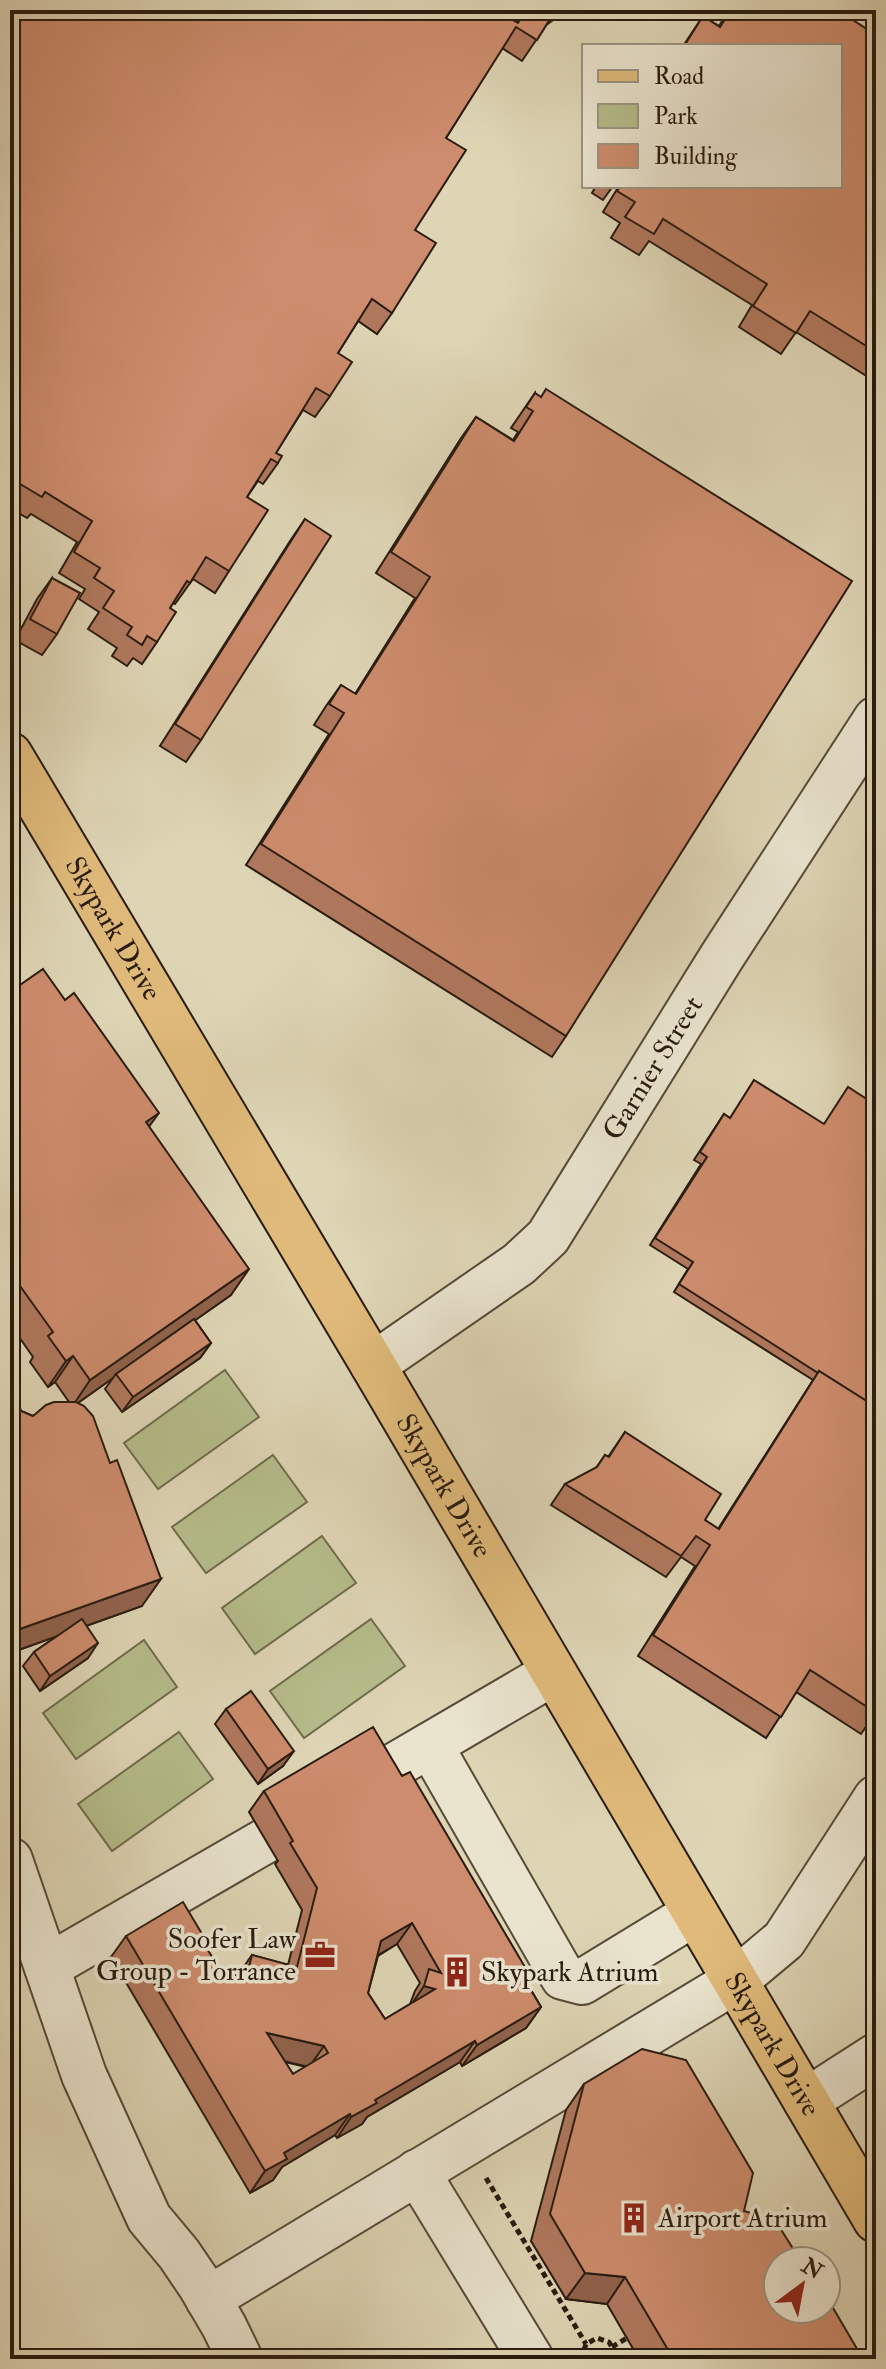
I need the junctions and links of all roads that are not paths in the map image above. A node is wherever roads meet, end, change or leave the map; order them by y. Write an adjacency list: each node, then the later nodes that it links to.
1 (876, 719): 3 (street, Garnier Street)
2 (10, 755): 3 (main road, Skypark Drive)
3 (373, 1365): 4 (main road, Skypark Drive)
4 (553, 1673): 5 (street); 10 (main road, Skypark Drive)
5 (430, 1745): 6 (street); 10 (street)
6 (375, 1777)
7 (876, 1798): 12 (street)
8 (265, 1841): 11 (street)
9 (10, 1860): 11 (street)
10 (695, 1913): 12 (main road, Skypark Drive)
11 (47, 1967): 17 (street)
12 (735, 1981): 14 (main road, Skypark Drive); 15 (street)
13 (876, 2056): 14 (street)
14 (806, 2101): 16 (main road, Skypark Drive)
15 (417, 2172): 17 (street); 19 (street)
16 (876, 2220)
17 (208, 2299): 18 (street)
18 (240, 2359)
19 (531, 2359)

